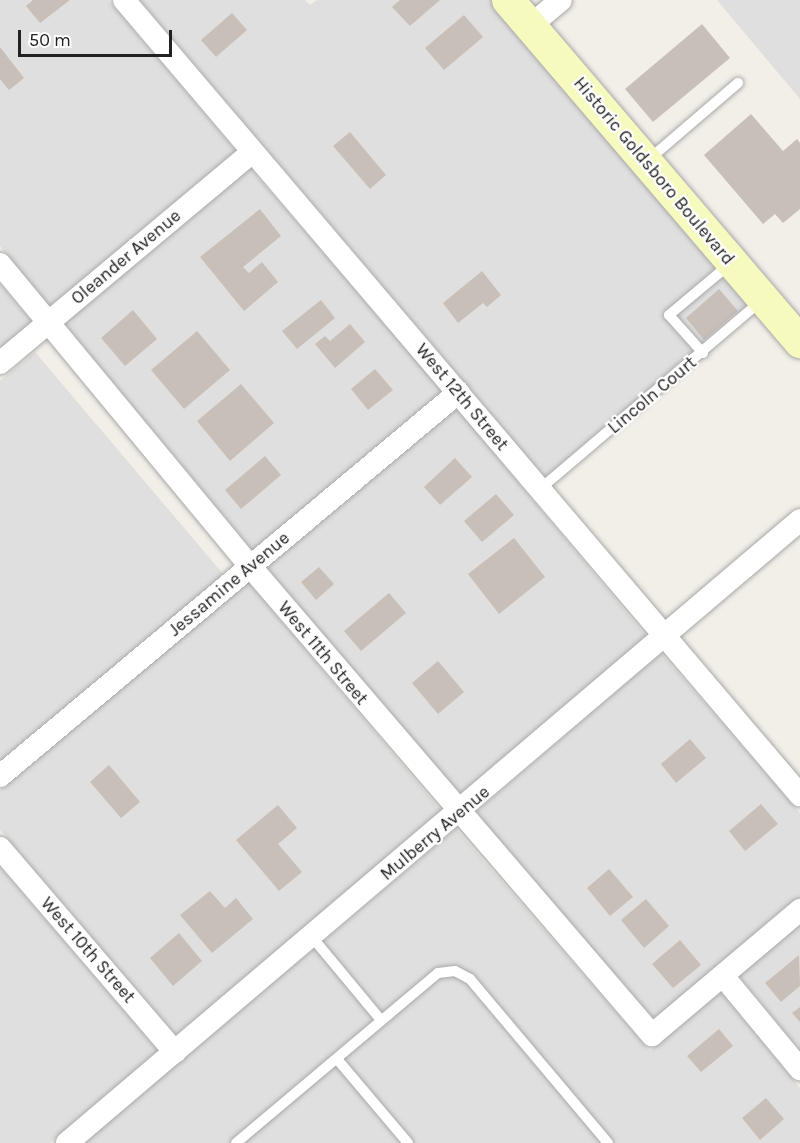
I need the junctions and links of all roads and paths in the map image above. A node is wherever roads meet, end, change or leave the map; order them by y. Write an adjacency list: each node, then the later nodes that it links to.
1 (124, 0): 6 (street, West 12th Street)
2 (508, 0): 4 (street, Historic Goldsboro Boulevard)
3 (561, 0): 4 (street)
4 (530, 26): 7 (street, Historic Goldsboro Boulevard)
5 (738, 83): 7 (lane)
6 (252, 152): 11 (street, Oleander Avenue); 15 (street, West 12th Street)
7 (647, 161): 8 (street, Historic Goldsboro Boulevard)
8 (732, 262): 10 (street, Historic Goldsboro Boulevard); 13 (lane)
9 (0, 264): 11 (street, West 11th Street)
10 (764, 300): 12 (street, Historic Goldsboro Boulevard); 13 (lane, Lincoln Court)
11 (48, 322): 14 (street, Oleander Avenue); 18 (street, West 11th Street)
12 (798, 338)
13 (703, 353): 16 (lane, Lincoln Court)
14 (0, 363)
15 (459, 392): 16 (street, West 12th Street); 18 (street, Jessamine Avenue)
16 (540, 489): 19 (street, West 12th Street)
17 (800, 520): 19 (street, Mulberry Avenue)
18 (250, 566): 20 (street, Jessamine Avenue); 22 (street, West 11th Street)
19 (663, 637): 21 (street, West 12th Street); 22 (street, Mulberry Avenue)
20 (0, 776)
21 (800, 795)
22 (459, 813): 25 (street, Mulberry Avenue); 26 (street, West 11th Street)
23 (0, 848): 28 (street, West 10th Street)
24 (800, 910): 26 (street)
25 (312, 937): 27 (lane); 28 (street, Mulberry Avenue)
26 (723, 976): 30 (street)
27 (381, 1020): 29 (lane); 34 (lane)
28 (175, 1052): 31 (street, Mulberry Avenue)
29 (337, 1059): 32 (lane); 33 (lane)
30 (800, 1069)
31 (73, 1141)
32 (236, 1143)
33 (408, 1143)
34 (608, 1143)

